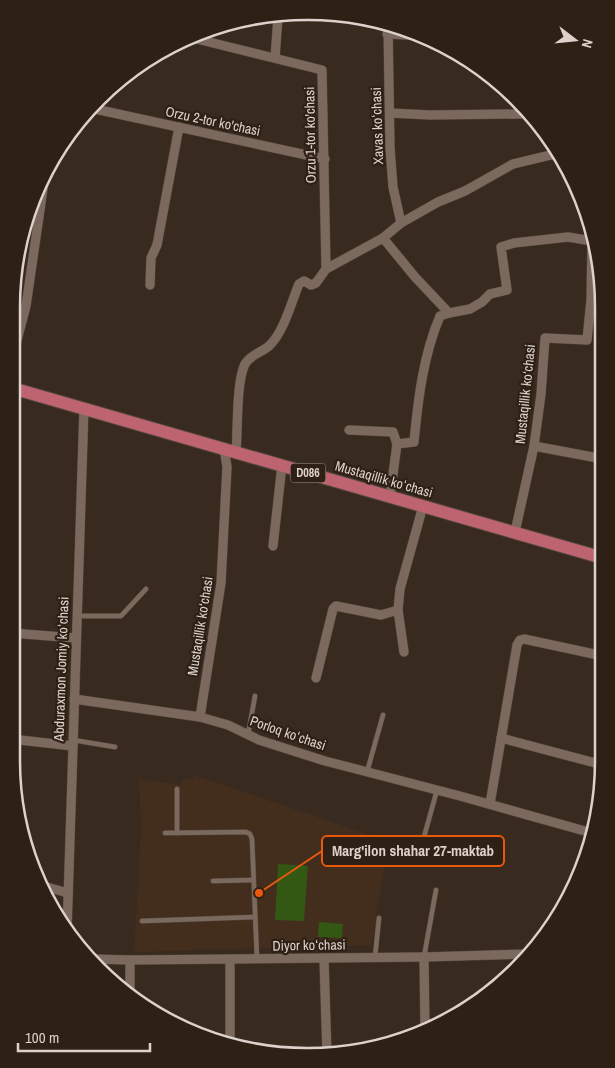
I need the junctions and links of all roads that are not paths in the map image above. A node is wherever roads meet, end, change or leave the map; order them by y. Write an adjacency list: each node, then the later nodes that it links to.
1 (278, 22): 4 (street)
2 (388, 32): 6 (street, Xavas koʻchasi)
3 (202, 40): 4 (street, Orzu 1-tor ko'chasi)
4 (275, 58): 10 (street, Orzu 1-tor ko'chasi)
5 (99, 110): 8 (street, Orzu 2-tor ko'chasi)
6 (390, 113): 7 (street); 12 (street, Xavas koʻchasi)
7 (521, 114)
8 (179, 127): 10 (street, Orzu 2-tor ko'chasi); 17 (street)
9 (551, 155): 12 (street)
10 (324, 159): 16 (street, Orzu 1-tor ko'chasi)
11 (41, 200): 19 (street)
12 (401, 223): 13 (street)
13 (383, 238): 16 (street); 18 (street)
14 (587, 240): 18 (street, Mustaqillik ko‘chasi)
15 (592, 266): 24 (street, Mustaqillik ko‘chasi)
16 (326, 269): 26 (street)
17 (150, 285)
18 (449, 313): 23 (street)
19 (20, 329)
20 (20, 390): 21 (main road, Mustaqillik koʻchasi / D086)
21 (84, 408): 25 (main road, Mustaqillik koʻchasi / D086); 36 (street, Abduraxmon Jomiy koʻchasi)
22 (349, 430): 23 (street)
23 (397, 444): 29 (street)
24 (534, 446): 27 (street); 31 (street, Mustaqillik ko‘chasi)
25 (224, 448): 26 (main road, Mustaqillik koʻchasi / D086); 45 (street, Mustaqillik ko‘chasi)
26 (236, 452): 28 (main road, Mustaqillik koʻchasi / D086)
27 (595, 457)
28 (282, 465): 29 (main road, Mustaqillik koʻchasi / D086); 32 (street)
29 (390, 496): 30 (main road, Mustaqillik koʻchasi / D086)
30 (423, 506): 31 (main road, Mustaqillik koʻchasi / D086); 35 (street)
31 (515, 532): 33 (main road, Mustaqillik koʻchasi / D086)
32 (273, 546)
33 (595, 556)
34 (146, 589): 36 (lane)
35 (398, 610): 39 (street); 41 (street)
36 (77, 616): 38 (street, Abduraxmon Jomiy koʻchasi)
37 (20, 634): 38 (street)
38 (76, 638): 43 (street, Abduraxmon Jomiy koʻchasi)
39 (404, 652)
40 (595, 654): 47 (street)
41 (316, 678)
42 (255, 696): 46 (lane)
43 (74, 698): 45 (street, Porloq koʻchasi); 49 (street, Abduraxmon Jomiy koʻchasi)
44 (383, 715): 52 (lane)
45 (200, 717): 46 (street, Porloq koʻchasi)
46 (248, 735): 52 (street, Porloq koʻchasi)
47 (501, 738): 51 (street); 55 (street)
48 (20, 739): 49 (street)
49 (73, 743): 50 (lane); 64 (street, Abduraxmon Jomiy koʻchasi)
50 (115, 746)
51 (595, 763)
52 (367, 772): 54 (street, Porloq koʻchasi)
53 (176, 789): 58 (lane)
54 (437, 790): 55 (street, Porloq koʻchasi); 59 (lane)
55 (490, 804): 56 (street, Porloq koʻchasi)
56 (586, 832)
57 (165, 833): 58 (lane)
58 (177, 833): 60 (lane)
59 (424, 837)
60 (253, 880): 61 (lane); 65 (lane)
61 (213, 881)
62 (50, 888): 64 (street)
63 (436, 890): 71 (lane)
64 (68, 893): 67 (street, Abduraxmon Jomiy koʻchasi)
65 (255, 917): 68 (lane); 74 (lane)
66 (379, 918): 70 (lane)
67 (67, 919)
68 (142, 921)
69 (520, 954): 71 (street, Diyor koʻchasi)
70 (374, 957): 71 (street, Diyor koʻchasi); 72 (street, Diyor koʻchasi)
71 (424, 957): 78 (street)
72 (324, 958): 74 (street, Diyor koʻchasi); 80 (street)
73 (100, 959): 75 (street, Diyor koʻchasi)
74 (257, 959): 76 (street, Diyor koʻchasi)
75 (130, 960): 76 (street, Diyor koʻchasi); 77 (street)
76 (230, 960): 79 (street)
77 (130, 987)
78 (425, 1023)
79 (230, 1037)
80 (326, 1047)

